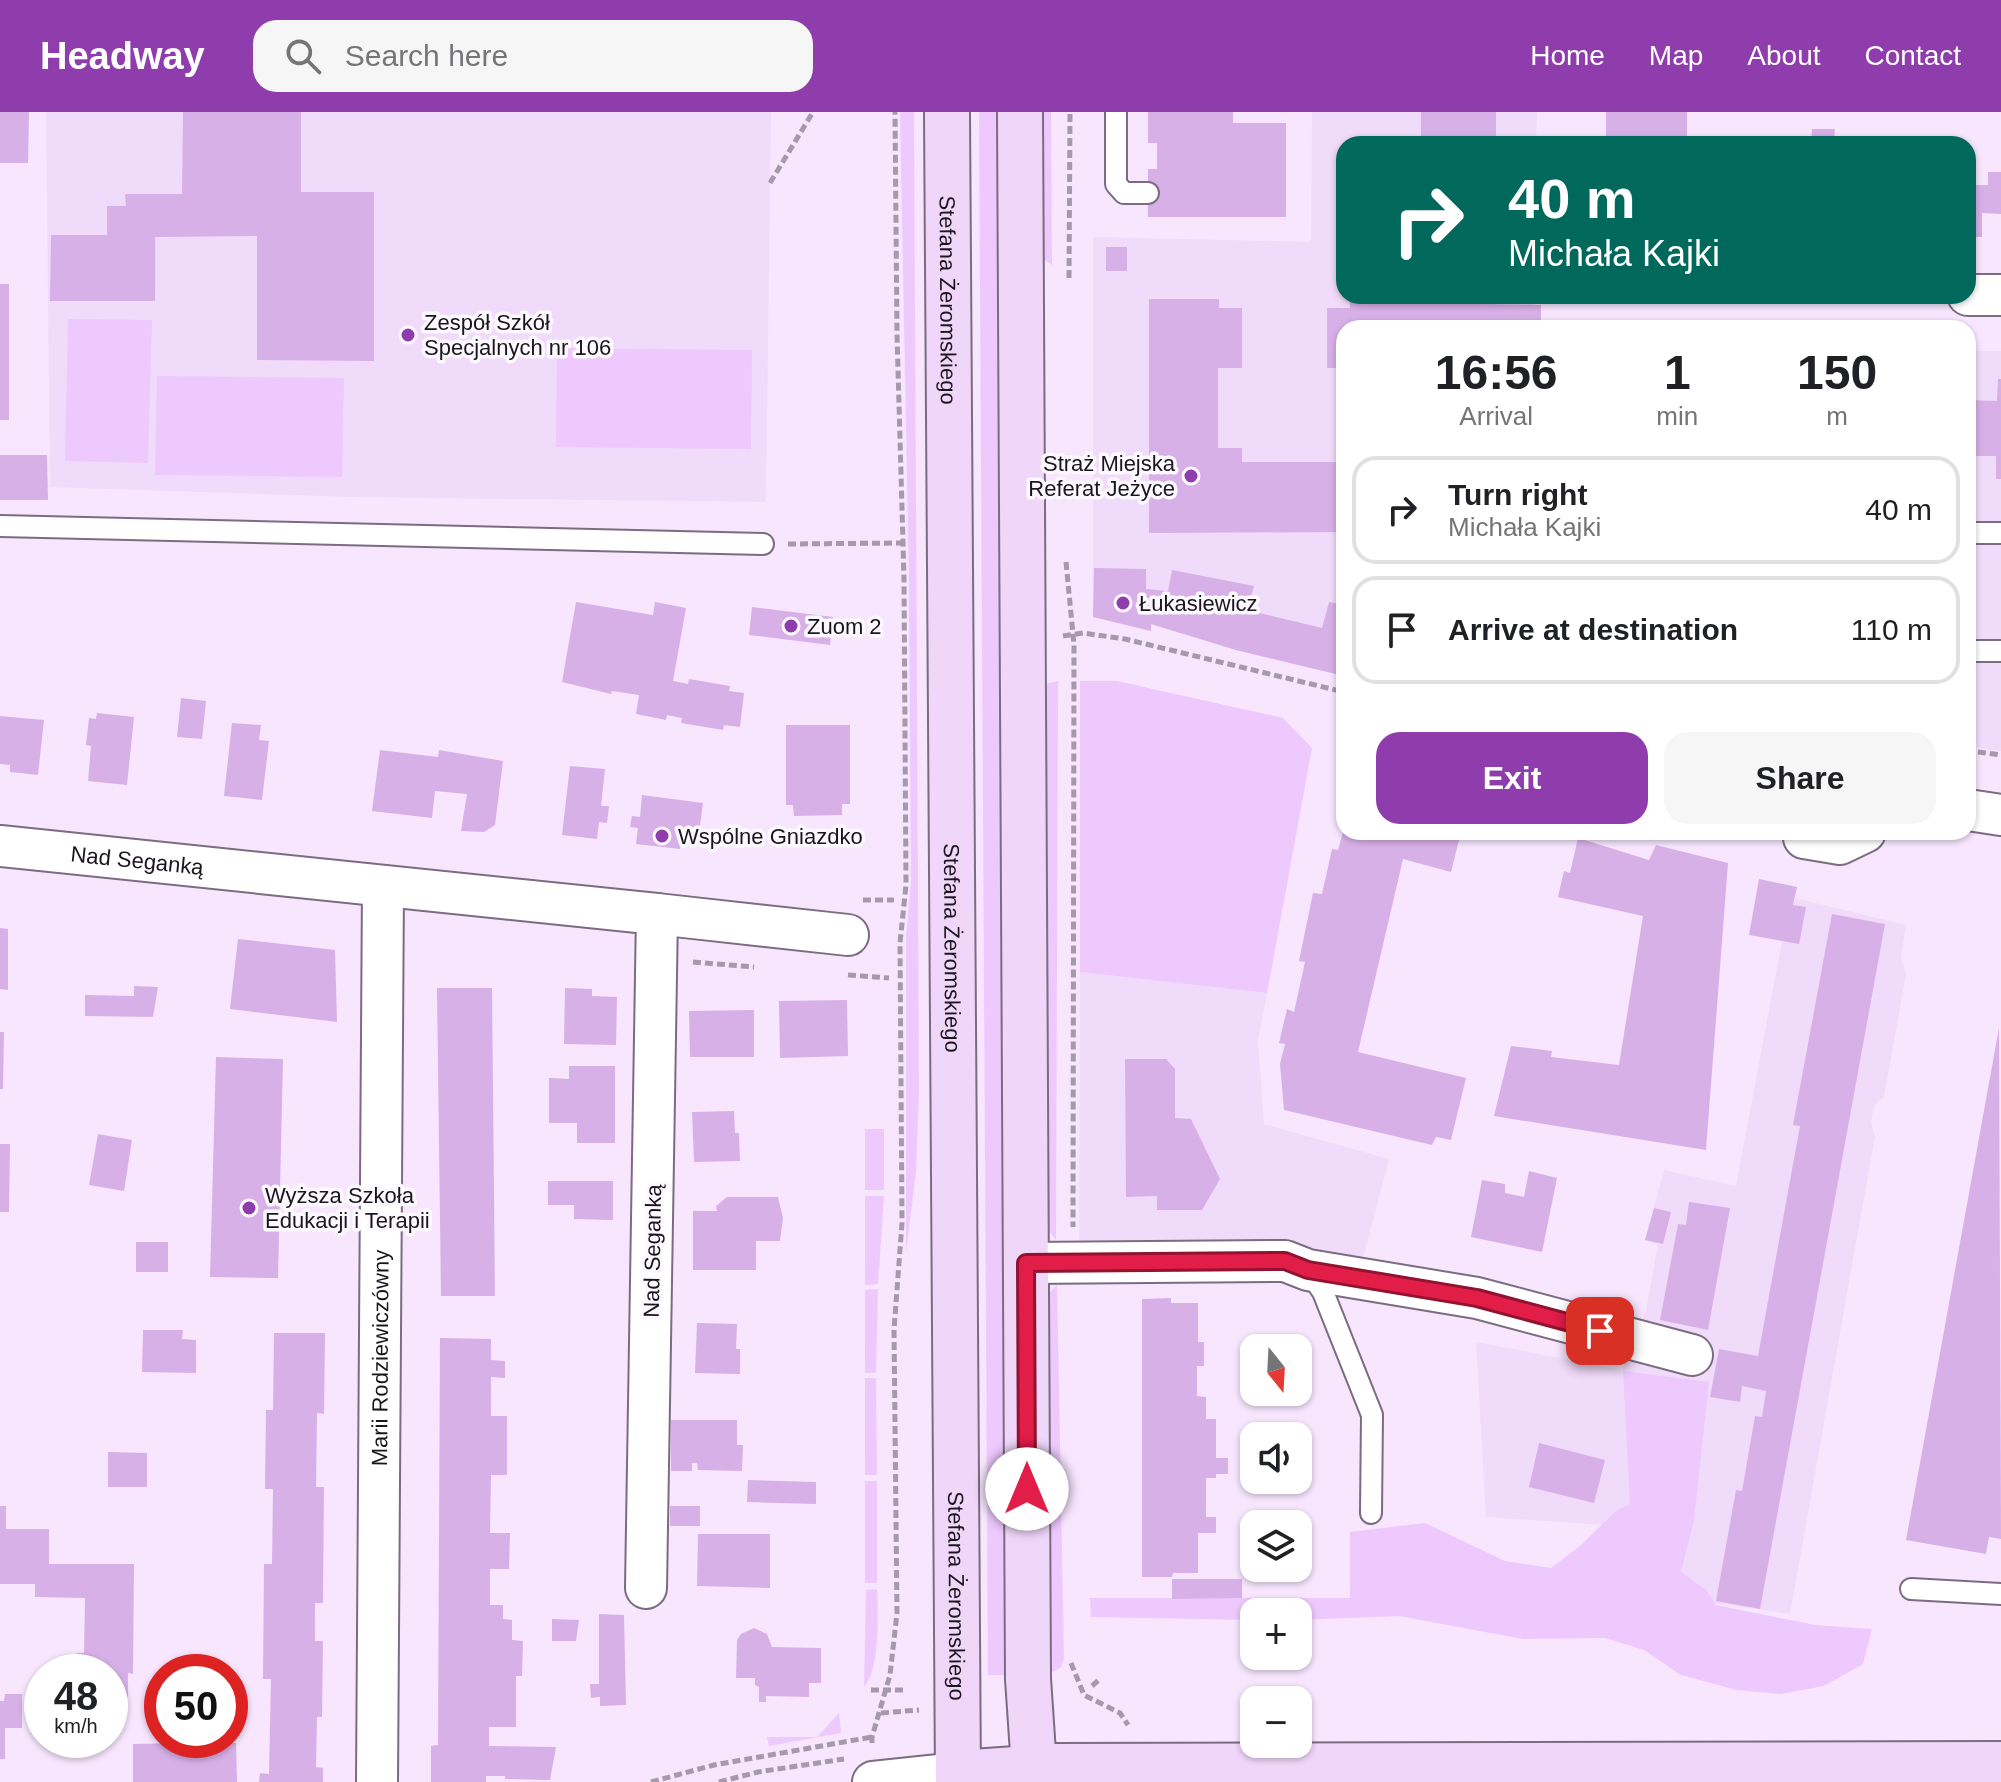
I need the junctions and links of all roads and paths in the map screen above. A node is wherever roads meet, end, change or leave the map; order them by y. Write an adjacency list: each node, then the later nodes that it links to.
1 (813, 112): 7 (path)
2 (895, 112): 15 (path)
3 (947, 112): 59 (main road, Stefana Żeromskiego)
4 (1020, 112): 37 (main road)
5 (1070, 112): 9 (path)
6 (1116, 112): 8 (lane)
7 (770, 183)
8 (1148, 193)
9 (1069, 278)
10 (1976, 295): 11 (street)
11 (2001, 295)
12 (0, 526): 16 (lane)
13 (1976, 533): 14 (lane)
14 (2001, 533)
15 (903, 543): 16 (path); 48 (path)
16 (763, 544)
17 (1064, 551): 18 (path)
18 (1073, 634): 19 (path); 22 (path); 36 (path)
19 (1063, 636)
20 (1976, 651): 21 (lane)
21 (2001, 651)
22 (1336, 690)
23 (1976, 752): 24 (path)
24 (2001, 755)
25 (1976, 811): 26 (street)
26 (2001, 815)
27 (1812, 840): 28 (street)
28 (1848, 840)
29 (0, 846): 30 (street, Nad Seganką)
30 (383, 886): 31 (street, Nad Seganką); 60 (street, Marii Rodziewiczówny)
31 (656, 932): 32 (street, Nad Seganką); 33 (path); 41 (street, Nad Seganką)
32 (848, 935)
33 (757, 967)
34 (845, 975): 35 (path)
35 (889, 978)
36 (1073, 1234)
37 (1026, 1263): 38 (street); 58 (main road)
38 (1308, 1270): 39 (street); 40 (lane)
39 (1692, 1355)
40 (1371, 1513)
41 (646, 1588)
42 (1911, 1589): 43 (lane)
43 (2001, 1594)
44 (1070, 1658): 50 (path)
45 (1100, 1679): 46 (path)
46 (1092, 1686)
47 (871, 1690): 48 (path)
48 (886, 1690): 49 (path); 53 (path)
49 (907, 1690)
50 (1084, 1695): 51 (path); 54 (path)
51 (1074, 1701)
52 (907, 1710): 53 (path)
53 (881, 1713): 55 (path)
54 (1129, 1729)
55 (872, 1737): 57 (path); 61 (path)
56 (1987, 1762): 58 (main road)
57 (866, 1763): 59 (street); 62 (path)
58 (1034, 1774): 59 (main road)
59 (958, 1777)
60 (377, 1782)
61 (651, 1782)
62 (719, 1782)

